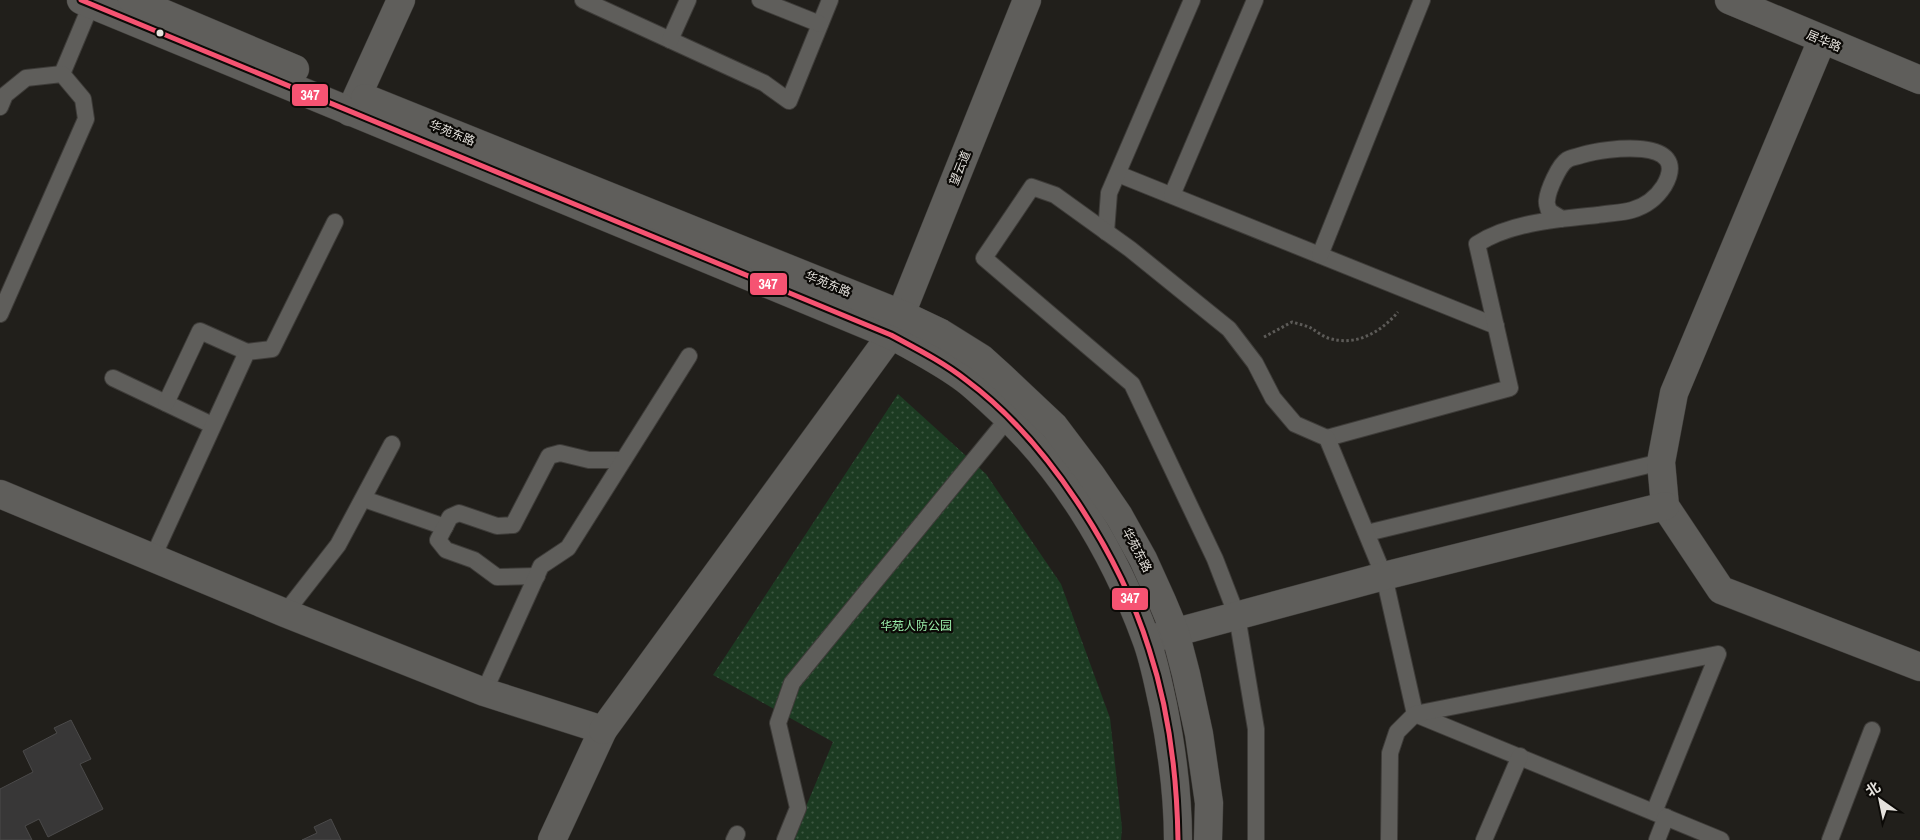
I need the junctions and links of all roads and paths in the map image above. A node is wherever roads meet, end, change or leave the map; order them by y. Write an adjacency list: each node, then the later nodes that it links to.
1 (132, 0): 18 (street, 华苑东路)
2 (401, 0): 18 (street)
3 (688, 0): 14 (lane)
4 (760, 0): 13 (lane)
5 (830, 0): 13 (lane)
6 (1027, 0): 28 (street, 望云道)
7 (1192, 0): 20 (lane)
8 (1256, 0): 21 (lane)
9 (1422, 0): 25 (lane)
10 (1729, 0): 15 (street, 居华路)
11 (88, 1): 16 (lane); 18 (street, 华苑东路)
12 (588, 1): 14 (lane)
13 (820, 24): 14 (lane)
14 (670, 40)
15 (1822, 40): 17 (street, 居华路); 40 (street)
16 (62, 74): 19 (lane); 27 (lane)
17 (1920, 80)
18 (354, 104): 28 (street, 华苑东路)
19 (0, 107)
20 (1118, 174): 21 (lane); 24 (lane)
21 (1172, 195): 25 (lane)
22 (1562, 219): 22 (lane); 29 (lane)
23 (335, 222): 31 (lane)
24 (1106, 232): 30 (lane); 50 (lane)
25 (1320, 255): 26 (lane)
26 (1413, 292): 29 (lane); 30 (path)
27 (0, 314)
28 (896, 324): 35 (street, 华苑东路); 56 (street, 望云道)
29 (1496, 326): 37 (lane)
30 (1243, 347): 37 (lane)
31 (247, 352): 34 (lane); 36 (lane)
32 (689, 356): 39 (lane)
33 (113, 378): 34 (lane)
34 (166, 403): 36 (lane)
35 (1017, 408): 51 (street, 华苑东路); 52 (street, 华苑东路); 61 (lane)
36 (212, 425): 46 (lane)
37 (1327, 438): 45 (lane)
38 (392, 444): 42 (lane)
39 (623, 460): 44 (lane); 47 (lane)
40 (1661, 462): 43 (street); 45 (lane)
41 (0, 494): 46 (street)
42 (364, 499): 44 (lane); 49 (lane)
43 (1665, 506): 48 (street); 53 (street)
44 (445, 527): 47 (lane)
45 (1367, 533): 48 (lane)
46 (153, 557): 49 (street)
47 (536, 576): 54 (lane)
48 (1384, 576): 50 (street); 55 (lane)
49 (285, 613): 54 (street)
50 (1237, 616): 51 (street); 64 (lane)
51 (1175, 632): 52 (street); 63 (street, 华苑东路)
52 (1147, 640): 62 (street, 华苑东路)
53 (1920, 667)
54 (484, 692): 56 (street)
55 (1415, 714): 58 (lane); 59 (lane); 65 (lane)
56 (603, 730): 60 (street, 望云道)
57 (1872, 730): 69 (lane)
58 (1520, 756): 59 (lane); 66 (lane)
59 (1660, 815): 67 (lane); 68 (lane)
60 (552, 840)
61 (785, 840)
62 (1178, 840)
63 (1208, 840)
64 (1256, 840)
65 (1389, 840)
66 (1484, 840)
67 (1657, 840)
68 (1721, 840)
69 (1830, 840)

